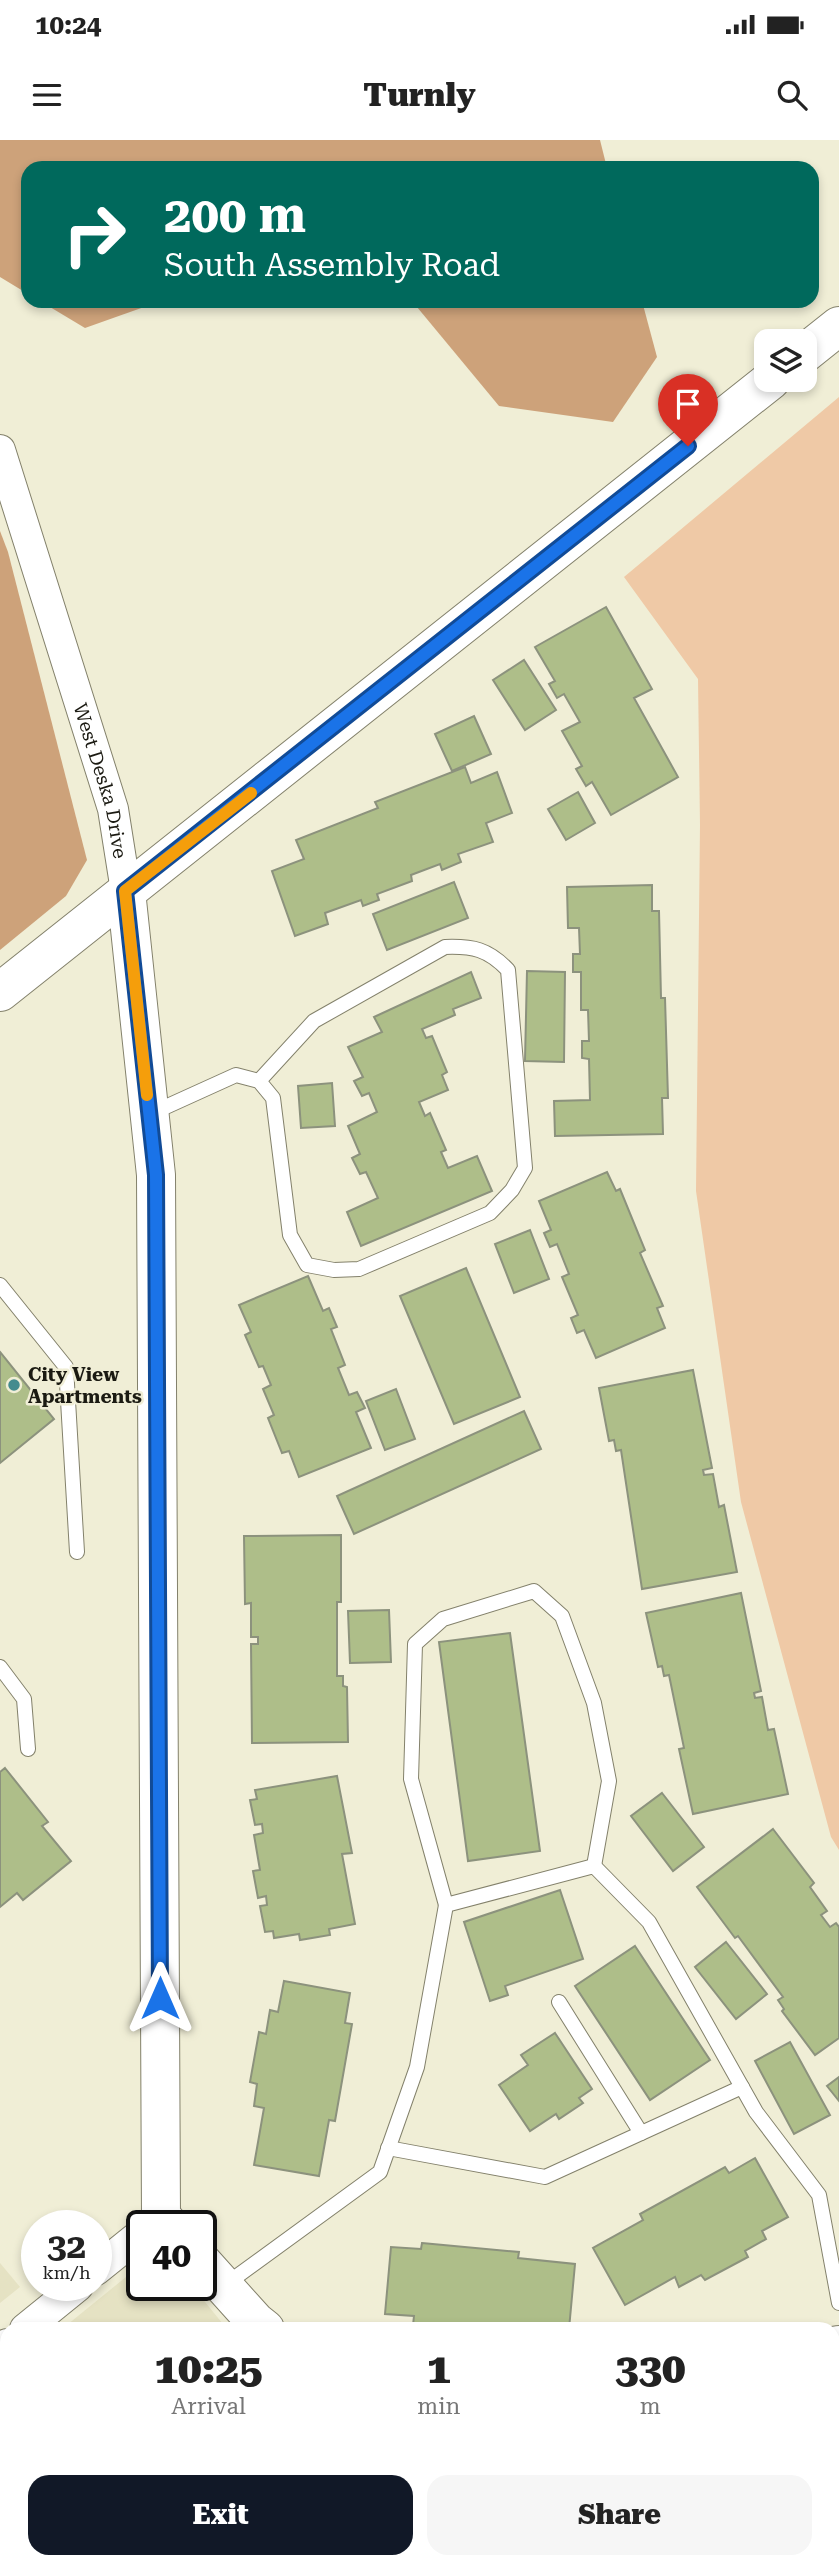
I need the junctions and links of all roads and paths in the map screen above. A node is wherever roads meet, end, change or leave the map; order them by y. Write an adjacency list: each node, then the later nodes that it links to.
1 (839, 326): 2 (street)
2 (817, 343)
3 (756, 392): 5 (street)
4 (0, 450): 5 (street, West Deska Drive)
5 (125, 891): 6 (street); 8 (street, West Deska Drive)
6 (0, 992)
7 (259, 1081): 7 (lane); 8 (lane)
8 (149, 1115): 19 (street, West Deska Drive)
9 (0, 1285): 10 (lane)
10 (78, 1552)
11 (0, 1667): 12 (lane)
12 (28, 1749)
13 (594, 1866): 14 (lane); 14 (lane); 16 (lane)
14 (446, 1905): 18 (lane)
15 (559, 2002): 17 (lane)
16 (742, 2087): 17 (lane); 23 (lane)
17 (640, 2133): 18 (lane)
18 (388, 2148): 20 (lane)
19 (156, 2210)
20 (217, 2271)
21 (217, 2278): 25 (street)
22 (60, 2301): 24 (street)
23 (839, 2303)
24 (34, 2322)
25 (256, 2322)

